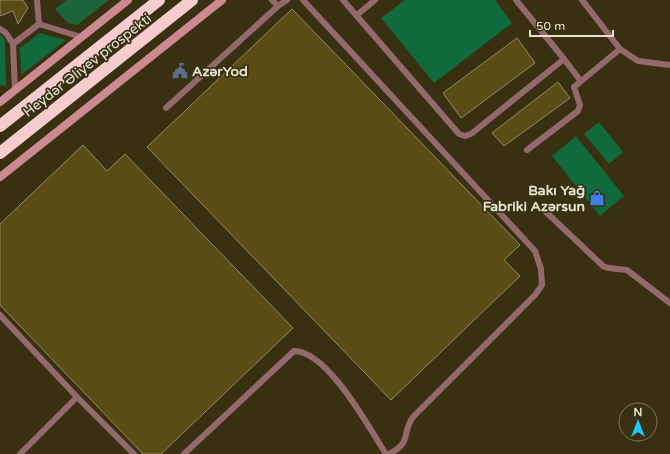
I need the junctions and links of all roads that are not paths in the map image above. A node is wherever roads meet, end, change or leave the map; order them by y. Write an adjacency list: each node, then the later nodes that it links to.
1 (37, 0): 15 (lane)
2 (128, 0): 17 (main road)
3 (159, 0): 26 (highway, Heydər Əliyev prospekti)
4 (192, 0): 28 (highway, Heydər Əliyev prospekti)
5 (222, 0): 29 (main road)
6 (272, 0): 13 (lane)
7 (286, 0): 13 (lane)
8 (303, 0): 38 (lane)
9 (343, 0): 14 (lane)
10 (375, 0): 14 (lane)
11 (516, 0): 20 (lane)
12 (582, 0): 19 (lane)
13 (278, 6): 25 (lane)
14 (357, 15): 20 (lane)
15 (39, 24): 17 (lane); 18 (lane)
16 (0, 29): 18 (lane)
17 (81, 37): 23 (main road)
18 (13, 44): 23 (lane)
19 (620, 49): 21 (lane); 22 (lane)
20 (564, 58): 22 (lane)
21 (670, 65)
22 (580, 80): 27 (lane)
23 (16, 90): 24 (main road)
24 (2, 98)
25 (166, 108)
26 (0, 126)
27 (527, 150)
28 (0, 153)
29 (0, 176)
30 (546, 212): 31 (lane)
31 (670, 303)
32 (0, 315): 33 (lane)
33 (77, 397): 34 (lane); 35 (lane)
34 (20, 454)
35 (134, 454)
36 (184, 454): 37 (lane)
37 (386, 454)
38 (389, 454)

